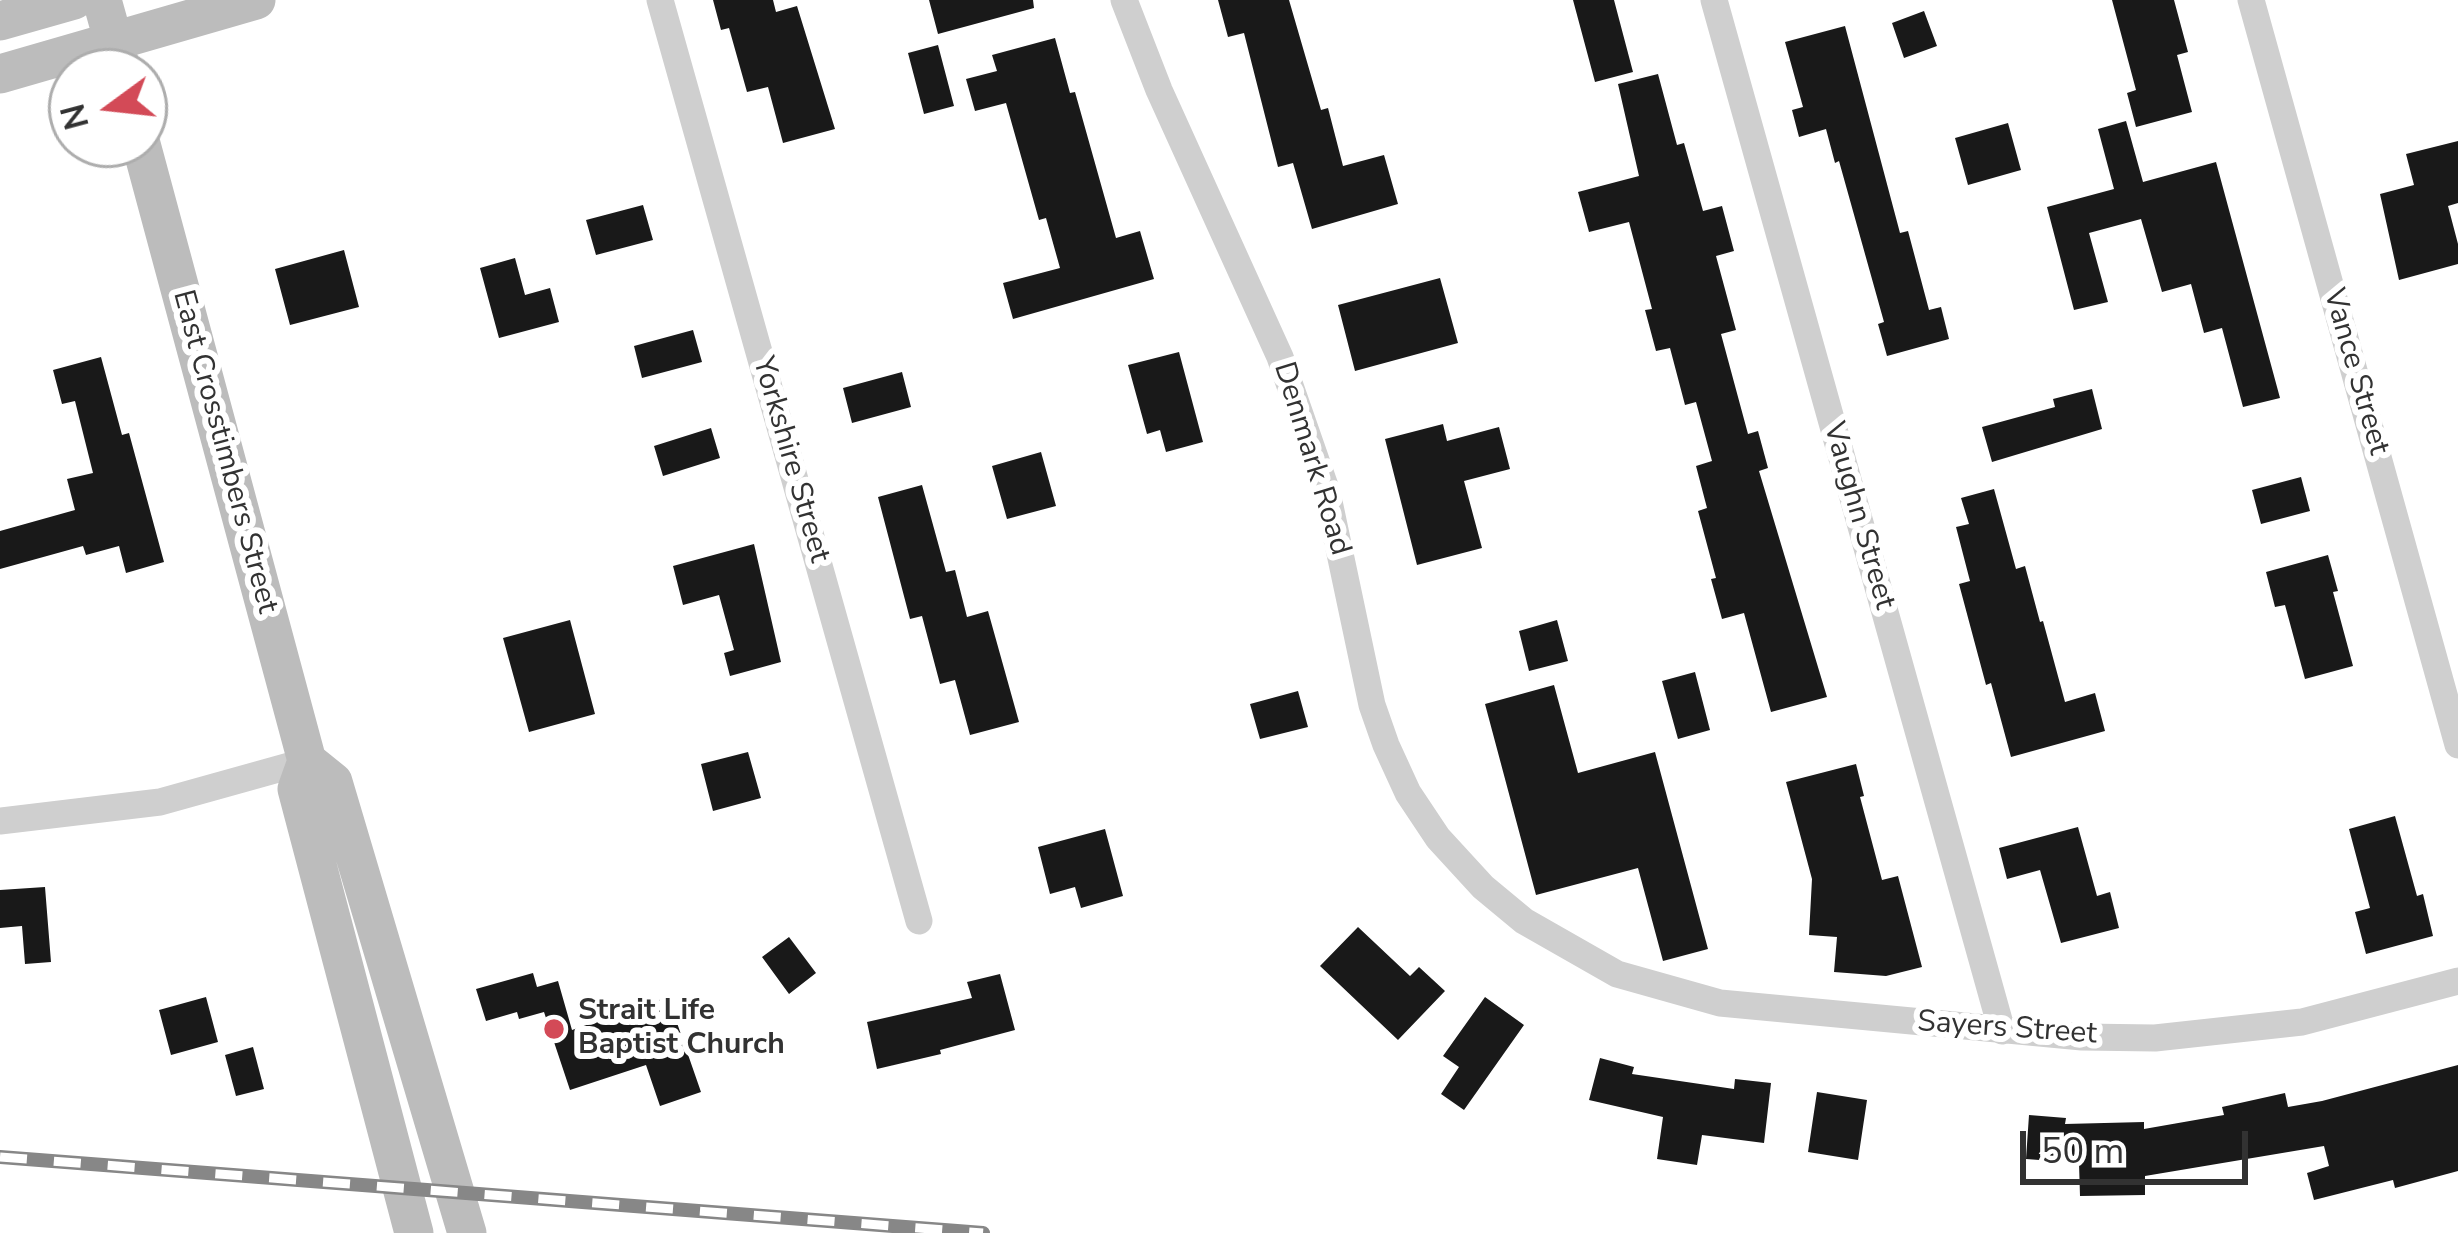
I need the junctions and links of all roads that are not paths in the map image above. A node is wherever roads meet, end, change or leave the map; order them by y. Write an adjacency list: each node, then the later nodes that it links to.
1 (74, 0): 8 (main road)
2 (102, 0): 9 (main road)
3 (256, 0): 10 (main road)
4 (660, 0): 17 (street, Yorkshire Street)
5 (1124, 0): 18 (street, Denmark Road)
6 (1714, 0): 20 (street, Vaughn Street)
7 (2251, 0): 14 (street, Vance Street)
8 (0, 21)
9 (115, 48)
10 (137, 48)
11 (48, 67): 12 (main road)
12 (0, 74)
13 (147, 168): 15 (main road, East Crosstimbers Street)
14 (2458, 745)
15 (307, 761): 16 (street); 21 (main road, East Crosstimbers Street); 22 (main road, East Crosstimbers Street)
16 (0, 821)
17 (919, 921)
18 (1562, 946): 20 (street, Sayers Street)
19 (2458, 981): 20 (street, Sayers Street)
20 (2002, 1031)
21 (414, 1233)
22 (467, 1233)

